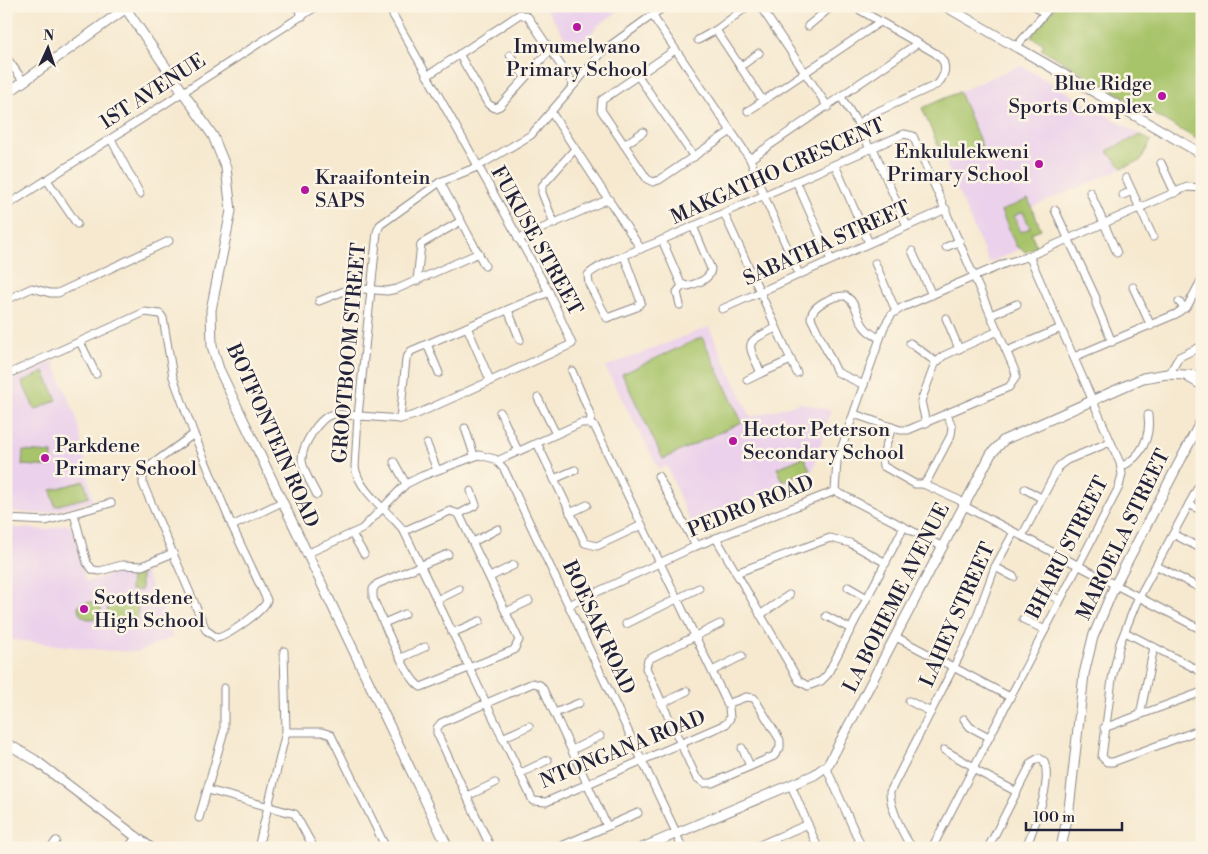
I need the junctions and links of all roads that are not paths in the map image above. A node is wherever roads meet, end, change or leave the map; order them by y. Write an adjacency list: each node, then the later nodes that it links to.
1 (296, 6): 15 (street)
2 (318, 6): 15 (street, 1ST AVENUE)
3 (388, 6): 30 (street, FUKUSE STREET)
4 (665, 6): 14 (street, GROOTBOOM STREET)
5 (748, 6): 18 (street)
6 (760, 6): 29 (street)
7 (832, 6): 17 (street)
8 (853, 6): 16 (street)
9 (945, 6): 21 (street)
10 (1035, 6): 13 (street)
11 (1051, 6): 13 (street)
12 (126, 7): 33 (street); 35 (street, BOTFONTEIN ROAD)
13 (1044, 13): 21 (street)
14 (652, 15): 23 (street); 34 (street, GROOTBOOM STREET)
15 (303, 16): 35 (street, 1ST AVENUE)
16 (880, 22): 20 (street); 29 (street)
17 (808, 26)
18 (716, 30): 19 (street); 28 (street)
19 (698, 40)
20 (918, 43): 37 (street); 42 (street)
21 (1016, 47): 49 (street)
22 (550, 50): 25 (street); 32 (street); 34 (street)
23 (675, 50): 31 (street); 43 (street)
24 (759, 53): 28 (street)
25 (459, 54): 30 (street); 32 (street)
26 (510, 55): 32 (street)
27 (6, 57): 33 (street)
28 (740, 67): 38 (street)
29 (806, 74): 38 (street); 39 (street)
30 (427, 76): 54 (street, FUKUSE STREET)
31 (638, 76): 46 (street); 50 (street)
32 (526, 77)
33 (24, 82): 36 (street)
34 (574, 85): 40 (street, GROOTBOOM STREET)
35 (184, 92): 45 (street, 1ST AVENUE); 181 (street, BOTFONTEIN ROAD)
36 (6, 94)
37 (841, 97): 39 (street); 42 (street)
38 (764, 101): 41 (street)
39 (828, 107): 51 (street)
40 (551, 112): 47 (street); 54 (street, GROOTBOOM STREET)
41 (748, 112)
42 (858, 124): 48 (street)
43 (731, 131): 50 (street); 51 (street)
44 (643, 132): 46 (street)
45 (111, 139): 56 (street, 1ST AVENUE); 63 (street)
46 (624, 145): 50 (street)
47 (575, 149): 66 (street); 74 (street)
48 (872, 149): 53 (street, MAKGATHO CRESCENT); 69 (street, MAKGATHO CRESCENT); 77 (street)
49 (1202, 154)
50 (694, 157)
51 (750, 159): 65 (street)
52 (1161, 163): 62 (street)
53 (834, 165): 57 (street, MAKGATHO CRESCENT); 84 (street)
54 (477, 167): 58 (street, GROOTBOOM STREET); 79 (street, FUKUSE STREET)
55 (1126, 178): 60 (street)
56 (47, 180): 67 (street, 1ST AVENUE); 73 (street)
57 (796, 181): 65 (street, MAKGATHO CRESCENT); 92 (street)
58 (440, 182): 72 (street); 101 (street, GROOTBOOM STREET)
59 (1202, 188): 62 (street)
60 (1132, 191): 64 (street); 68 (street)
61 (1090, 192): 75 (street)
62 (1175, 193): 68 (street)
63 (140, 194)
64 (1123, 194)
65 (764, 196): 71 (street, MAKGATHO CRESCENT); 95 (street)
66 (609, 199): 74 (street); 86 (street)
67 (6, 206)
68 (1140, 208): 75 (street); 78 (street)
69 (946, 209): 77 (street, SABATHA STREET); 82 (street, MAKGATHO CRESCENT)
70 (1055, 210): 80 (street)
71 (724, 213): 76 (street, MAKGATHO CRESCENT); 103 (street)
72 (461, 221): 88 (street); 98 (street)
73 (76, 224)
74 (554, 224): 79 (street)
75 (1103, 224): 80 (street); 89 (street)
76 (693, 226): 81 (street, MAKGATHO CRESCENT); 99 (street)
77 (908, 226): 84 (street, SABATHA STREET)
78 (1154, 237)
79 (518, 239): 102 (street, FUKUSE STREET)
80 (1068, 239): 91 (street); 125 (street)
81 (662, 240): 86 (street, MAKGATHO CRESCENT); 99 (street)
82 (960, 241): 85 (street); 96 (street, MAKGATHO CRESCENT)
83 (169, 242): 105 (street)
84 (869, 243): 92 (street, SABATHA STREET)
85 (946, 247)
86 (641, 249): 90 (street, MAKGATHO CRESCENT)
87 (912, 251): 104 (street)
88 (479, 253): 94 (street); 98 (street)
89 (1117, 253)
90 (624, 256): 90 (street, MAKGATHO CRESCENT)
91 (1027, 258): 96 (street); 119 (street, BHARU STREET)
92 (831, 260): 95 (street, SABATHA STREET)
93 (875, 263): 113 (street)
94 (485, 266)
95 (799, 274): 103 (street, SABATHA STREET)
96 (974, 276): 104 (street); 114 (street, MAKGATHO CRESCENT)
97 (1202, 279): 110 (street)
98 (417, 281): 101 (street)
99 (683, 285): 109 (street)
100 (1133, 287): 116 (street)
101 (370, 288): 106 (street); 152 (street, GROOTBOOM STREET)
102 (549, 292): 112 (street); 142 (street, FUKUSE STREET)
103 (760, 292): 111 (street, SABATHA STREET); 118 (street)
104 (932, 295): 113 (street)
105 (6, 300)
106 (319, 301)
107 (1179, 302): 110 (street)
108 (1018, 304): 114 (street)
109 (680, 305)
110 (1185, 308): 116 (street)
111 (722, 309)
112 (508, 310): 117 (street); 122 (street)
113 (896, 311): 121 (street)
114 (991, 315): 120 (street, MAKGATHO CRESCENT)
115 (946, 318): 128 (street)
116 (1151, 326): 125 (street)
117 (467, 327): 126 (street); 142 (street)
118 (776, 328): 131 (street); 135 (street)
119 (1061, 328): 129 (street); 130 (street, BHARU STREET)
120 (998, 331): 128 (street); 129 (street, MAKGATHO CRESCENT)
121 (880, 338): 144 (street); 144 (street)
122 (520, 340)
123 (80, 342): 137 (street); 139 (street); 159 (street)
124 (910, 342): 132 (street)
125 (1112, 342): 130 (street)
126 (427, 344): 134 (street); 153 (street)
127 (1202, 346): 138 (street)
128 (960, 348): 132 (street)
129 (1007, 351): 150 (street, MAKGATHO CRESCENT)
130 (1074, 357): 147 (street, BHARU STREET)
131 (791, 360): 135 (street); 136 (street)
132 (936, 362): 156 (street)
133 (572, 371): 155 (street, NTONGANA ROAD)
134 (439, 373)
135 (761, 373): 143 (street)
136 (797, 373)
137 (96, 374)
138 (1170, 374): 140 (street, LA BOHEME AVENUE); 147 (street, LA BOHEME AVENUE)
139 (6, 375)
140 (1184, 375): 141 (street, LA BOHEME AVENUE); 145 (street, LA BOHEME AVENUE)
141 (1202, 376)
142 (490, 380): 153 (street, FUKUSE STREET)
143 (747, 380)
144 (864, 385): 149 (street)
145 (1202, 385)
146 (538, 398): 160 (street)
147 (1092, 400): 161 (street, BHARU STREET); 183 (street, LA BOHEME AVENUE)
148 (500, 412): 164 (street)
149 (854, 414): 157 (street); 178 (street)
150 (947, 414): 156 (street, MAKGATHO CRESCENT); 175 (street)
151 (1148, 415): 168 (street)
152 (358, 416): 153 (street, FUKUSE STREET); 179 (street, FUKUSE STREET); 186 (street, GROOTBOOM STREET)
153 (400, 419)
154 (1202, 419): 220 (street, MAROELA STREET)
155 (590, 423): 160 (street); 192 (street, NTONGANA ROAD)
156 (926, 423): 157 (street, MAKGATHO CRESCENT)
157 (892, 427): 175 (street)
158 (465, 428): 165 (street)
159 (194, 434): 193 (street); 206 (street)
160 (556, 434): 162 (street)
161 (1110, 442): 168 (street, BHARU STREET); 180 (street)
162 (537, 443): 164 (street); 172 (street)
163 (426, 444): 169 (street)
164 (518, 451): 166 (street)
165 (474, 455): 166 (street); 169 (street)
166 (497, 461): 233 (street, BOESAK ROAD)
167 (394, 462): 174 (street)
168 (1121, 467): 214 (street, BHARU STREET)
169 (437, 470): 174 (street)
170 (575, 470): 172 (street)
171 (658, 476): 203 (street)
172 (554, 479): 188 (street)
173 (1202, 480): 184 (street)
174 (406, 484): 186 (street)
175 (923, 484): 183 (street)
176 (1025, 489): 180 (street)
177 (471, 491): 190 (street)
178 (835, 491): 194 (street, PEDRO ROAD); 201 (street, PEDRO ROAD)
179 (316, 495)
180 (1041, 498): 200 (street)
181 (282, 502): 193 (street); 207 (street, BOTFONTEIN ROAD)
182 (111, 503): 189 (street)
183 (965, 504): 197 (street); 204 (street, LA BOHEME AVENUE)
184 (1189, 504): 187 (street); 199 (street)
185 (587, 505): 188 (street)
186 (384, 507): 196 (street, NTONGANA ROAD); 198 (street)
187 (1202, 510)
188 (570, 513): 192 (street)
189 (74, 514): 191 (street); 206 (street)
190 (459, 514): 196 (street); 202 (street)
191 (6, 519)
192 (642, 525): 210 (street, NTONGANA ROAD)
193 (232, 526): 206 (street)
194 (904, 526): 204 (street, PEDRO ROAD); 211 (street)
195 (498, 529): 202 (street)
196 (404, 531): 212 (street, NTONGANA ROAD)
197 (1014, 532): 200 (street); 216 (street, LAHEY STREET)
198 (352, 534): 207 (street); 208 (street)
199 (1174, 534): 205 (street); 215 (street)
200 (1022, 536): 214 (street)
201 (716, 538): 203 (street, PEDRO ROAD); 217 (street)
202 (473, 542): 218 (street)
203 (696, 546): 210 (street, PEDRO ROAD)
204 (943, 546): 249 (street, LA BOHEME AVENUE)
205 (1202, 549)
206 (173, 553)
207 (306, 554): 310 (street, BOTFONTEIN ROAD)
208 (364, 554)
209 (448, 554): 212 (street)
210 (660, 562): 229 (street, NTONGANA ROAD); 233 (street, PEDRO ROAD)
211 (886, 563): 217 (street); 227 (street)
212 (419, 565): 230 (street, NTONGANA ROAD); 240 (street)
213 (514, 565): 218 (street)
214 (1078, 566): 220 (street); 231 (street, BHARU STREET)
215 (1157, 566): 225 (street); 228 (street)
216 (995, 567): 219 (street); 255 (street, LAHEY STREET)
217 (736, 573): 236 (street)
218 (490, 577): 234 (street)
219 (1014, 577)
220 (1115, 585): 228 (street); 322 (street, MAROELA STREET)
221 (848, 587): 227 (street)
222 (699, 588): 229 (street)
223 (459, 589): 230 (street)
224 (1038, 589): 231 (street)
225 (1202, 589)
226 (789, 595): 236 (street)
227 (868, 598): 243 (street)
228 (1140, 598): 245 (street); 246 (street)
229 (677, 599): 241 (street); 248 (street, NTONGANA ROAD)
230 (437, 600): 247 (street, NTONGANA ROAD)
231 (1060, 600): 244 (street, BHARU STREET)
232 (529, 601): 234 (street)
233 (568, 605): 285 (street, BOESAK ROAD)
234 (506, 612): 256 (street)
235 (405, 614): 240 (street)
236 (760, 614): 243 (street)
237 (826, 616): 243 (street)
238 (1023, 619): 244 (street)
239 (480, 621): 247 (street)
240 (384, 623): 254 (street)
241 (626, 624)
242 (720, 624): 248 (street)
243 (851, 629)
244 (1045, 630): 262 (street, BHARU STREET)
245 (1202, 630)
246 (1124, 632): 251 (street); 273 (street)
247 (452, 634): 256 (street, NTONGANA ROAD)
248 (695, 636): 257 (street, NTONGANA ROAD); 266 (street)
249 (896, 637): 255 (street); 287 (street, LA BOHEME AVENUE)
250 (425, 647): 254 (street)
251 (1154, 647): 258 (street); 270 (street)
252 (284, 651): 275 (street)
253 (742, 656): 257 (street)
254 (401, 658): 256 (street)
255 (954, 668): 262 (street); 268 (street, LAHEY STREET)
256 (470, 669): 264 (street, NTONGANA ROAD)
257 (712, 671): 267 (street, NTONGANA ROAD)
258 (1202, 672)
259 (224, 688): 293 (street)
260 (686, 691): 266 (street)
261 (1202, 692): 270 (street)
262 (1010, 697): 277 (street, BHARU STREET)
263 (909, 701): 268 (street, LAHEY STREET)
264 (485, 702): 269 (street); 278 (street, NTONGANA ROAD); 295 (street)
265 (579, 703): 269 (street)
266 (661, 704): 280 (street)
267 (727, 704): 280 (street, NTONGANA ROAD); 286 (street)
268 (931, 712): 318 (street, LAHEY STREET)
269 (555, 713): 282 (street)
270 (1140, 715): 273 (street)
271 (964, 719): 277 (street)
272 (529, 726): 278 (street)
273 (1104, 728): 274 (street)
274 (1202, 729)
275 (286, 732): 296 (street); 309 (street)
276 (600, 736): 282 (street)
277 (989, 737): 288 (street, BHARU STREET)
278 (502, 738): 289 (street, NTONGANA ROAD)
279 (6, 744): 302 (street)
280 (680, 745): 285 (street, NTONGANA ROAD); 286 (street)
281 (742, 748): 286 (street)
282 (572, 750): 291 (street)
283 (944, 750): 288 (street)
284 (548, 760): 289 (street, NTONGANA ROAD)
285 (642, 760): 291 (street, NTONGANA ROAD); 301 (street, BOESAK ROAD)
286 (750, 766)
287 (826, 767): 292 (street); 317 (street)
288 (973, 768): 294 (street); 319 (street, BHARU STREET)
289 (519, 774): 291 (street, NTONGANA ROAD)
290 (495, 783): 295 (street)
291 (589, 784): 300 (street)
292 (791, 784): 299 (street); 301 (street)
293 (208, 790): 296 (street); 298 (street)
294 (1017, 792): 320 (street); 321 (street)
295 (466, 796): 311 (street)
296 (268, 806): 307 (street); 308 (street)
297 (638, 813): 300 (street)
298 (199, 818)
299 (808, 824): 315 (street); 316 (street)
300 (607, 826): 312 (street)
301 (676, 834): 313 (street); 314 (street, BOESAK ROAD)
302 (137, 836): 305 (street); 306 (street)
303 (56, 841): 304 (street)
304 (51, 848)
305 (128, 848)
306 (152, 848)
307 (258, 848)
308 (314, 848)
309 (386, 848)
310 (448, 848)
311 (491, 848)
312 (557, 848)
313 (642, 848)
314 (682, 848)
315 (753, 848)
316 (818, 848)
317 (862, 848)
318 (913, 848)
319 (932, 848)
320 (988, 848)
321 (1026, 848)
322 (1060, 848)

